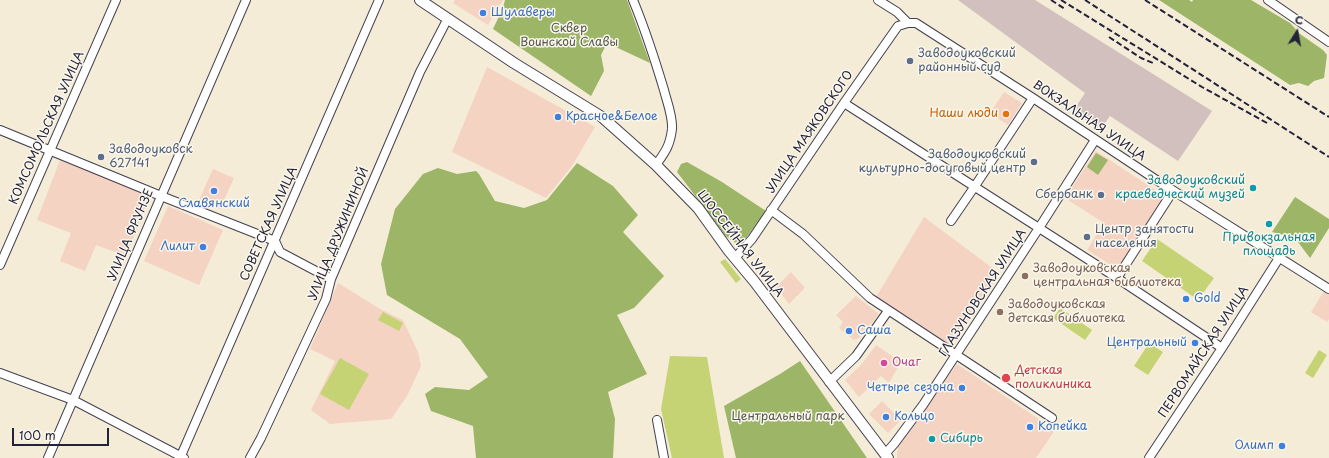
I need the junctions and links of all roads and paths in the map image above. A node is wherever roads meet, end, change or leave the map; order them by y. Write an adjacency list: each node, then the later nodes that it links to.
1 (116, 0): 15 (street, КОМСОМОЛЬСКАЯ УЛИЦА)
2 (246, 0): 19 (street, УЛИЦА ФРУНЗЕ)
3 (380, 0): 23 (street, СОВЕТСКАЯ УЛИЦА)
4 (420, 0): 8 (main road, ШОССЕЙНАЯ УЛИЦА)
5 (633, 0): 16 (street)
6 (878, 0): 9 (street, ВОКЗАЛЬНАЯ УЛИЦА)
7 (1268, 0): 10 (street)
8 (448, 18): 16 (main road, ШОССЕЙНАЯ УЛИЦА); 28 (street, УЛИЦА ДРУЖИНИНОЙ)
9 (908, 23): 11 (street, ВОКЗАЛЬНАЯ УЛИЦА); 12 (street, УЛИЦА МАЯКОВСКОГО)
10 (1329, 42)
11 (1033, 98): 14 (street, ВОКЗАЛЬНАЯ УЛИЦА); 17 (street)
12 (844, 103): 17 (street); 20 (street, УЛИЦА МАЯКОВСКОГО)
13 (0, 130): 15 (street)
14 (1095, 140): 18 (street, ВОКЗАЛЬНАЯ УЛИЦА); 22 (street, ГЛАЗУНОВСКАЯ УЛИЦА)
15 (50, 151): 19 (street); 26 (street, КОМСОМОЛЬСКАЯ УЛИЦА)
16 (656, 165): 24 (main road, ШОССЕЙНАЯ УЛИЦА)
17 (975, 186): 21 (street); 22 (street)
18 (1174, 191): 25 (street, ВОКЗАЛЬНАЯ УЛИЦА); 27 (street)
19 (161, 196): 23 (street); 35 (street, УЛИЦА ФРУНЗЕ)
20 (771, 210): 24 (street, УЛИЦА МАЯКОВСКОГО); 30 (street)
21 (951, 221)
22 (1039, 228): 27 (street); 32 (street, ГЛАЗУНОВСКАЯ УЛИЦА)
23 (275, 241): 28 (street); 40 (street, СОВЕТСКАЯ УЛИЦА)
24 (735, 258): 34 (main road, ШОССЕЙНАЯ УЛИЦА)
25 (1279, 258): 29 (street, ВОКЗАЛЬНАЯ УЛИЦА); 31 (street, ПЕРВОМАЙСКАЯ УЛИЦА)
26 (0, 266)
27 (1117, 278): 31 (street)
28 (332, 279): 41 (street, УЛИЦА ДРУЖИНИНОЙ)
29 (1329, 289)
30 (888, 311): 32 (street); 34 (street)
31 (1222, 348): 43 (street, ПЕРВОМАЙСКАЯ УЛИЦА)
32 (956, 356): 36 (street); 38 (street, ГЛАЗУНОВСКАЯ УЛИЦА)
33 (0, 373): 35 (street)
34 (829, 382): 38 (main road, ШОССЕЙНАЯ УЛИЦА)
35 (73, 400): 39 (street, УЛИЦА ФРУНЗЕ); 40 (street)
36 (1052, 418)
37 (657, 420): 42 (street)
38 (887, 456)
39 (48, 458)
40 (181, 458)
41 (250, 458)
42 (664, 458)
43 (1149, 458)

